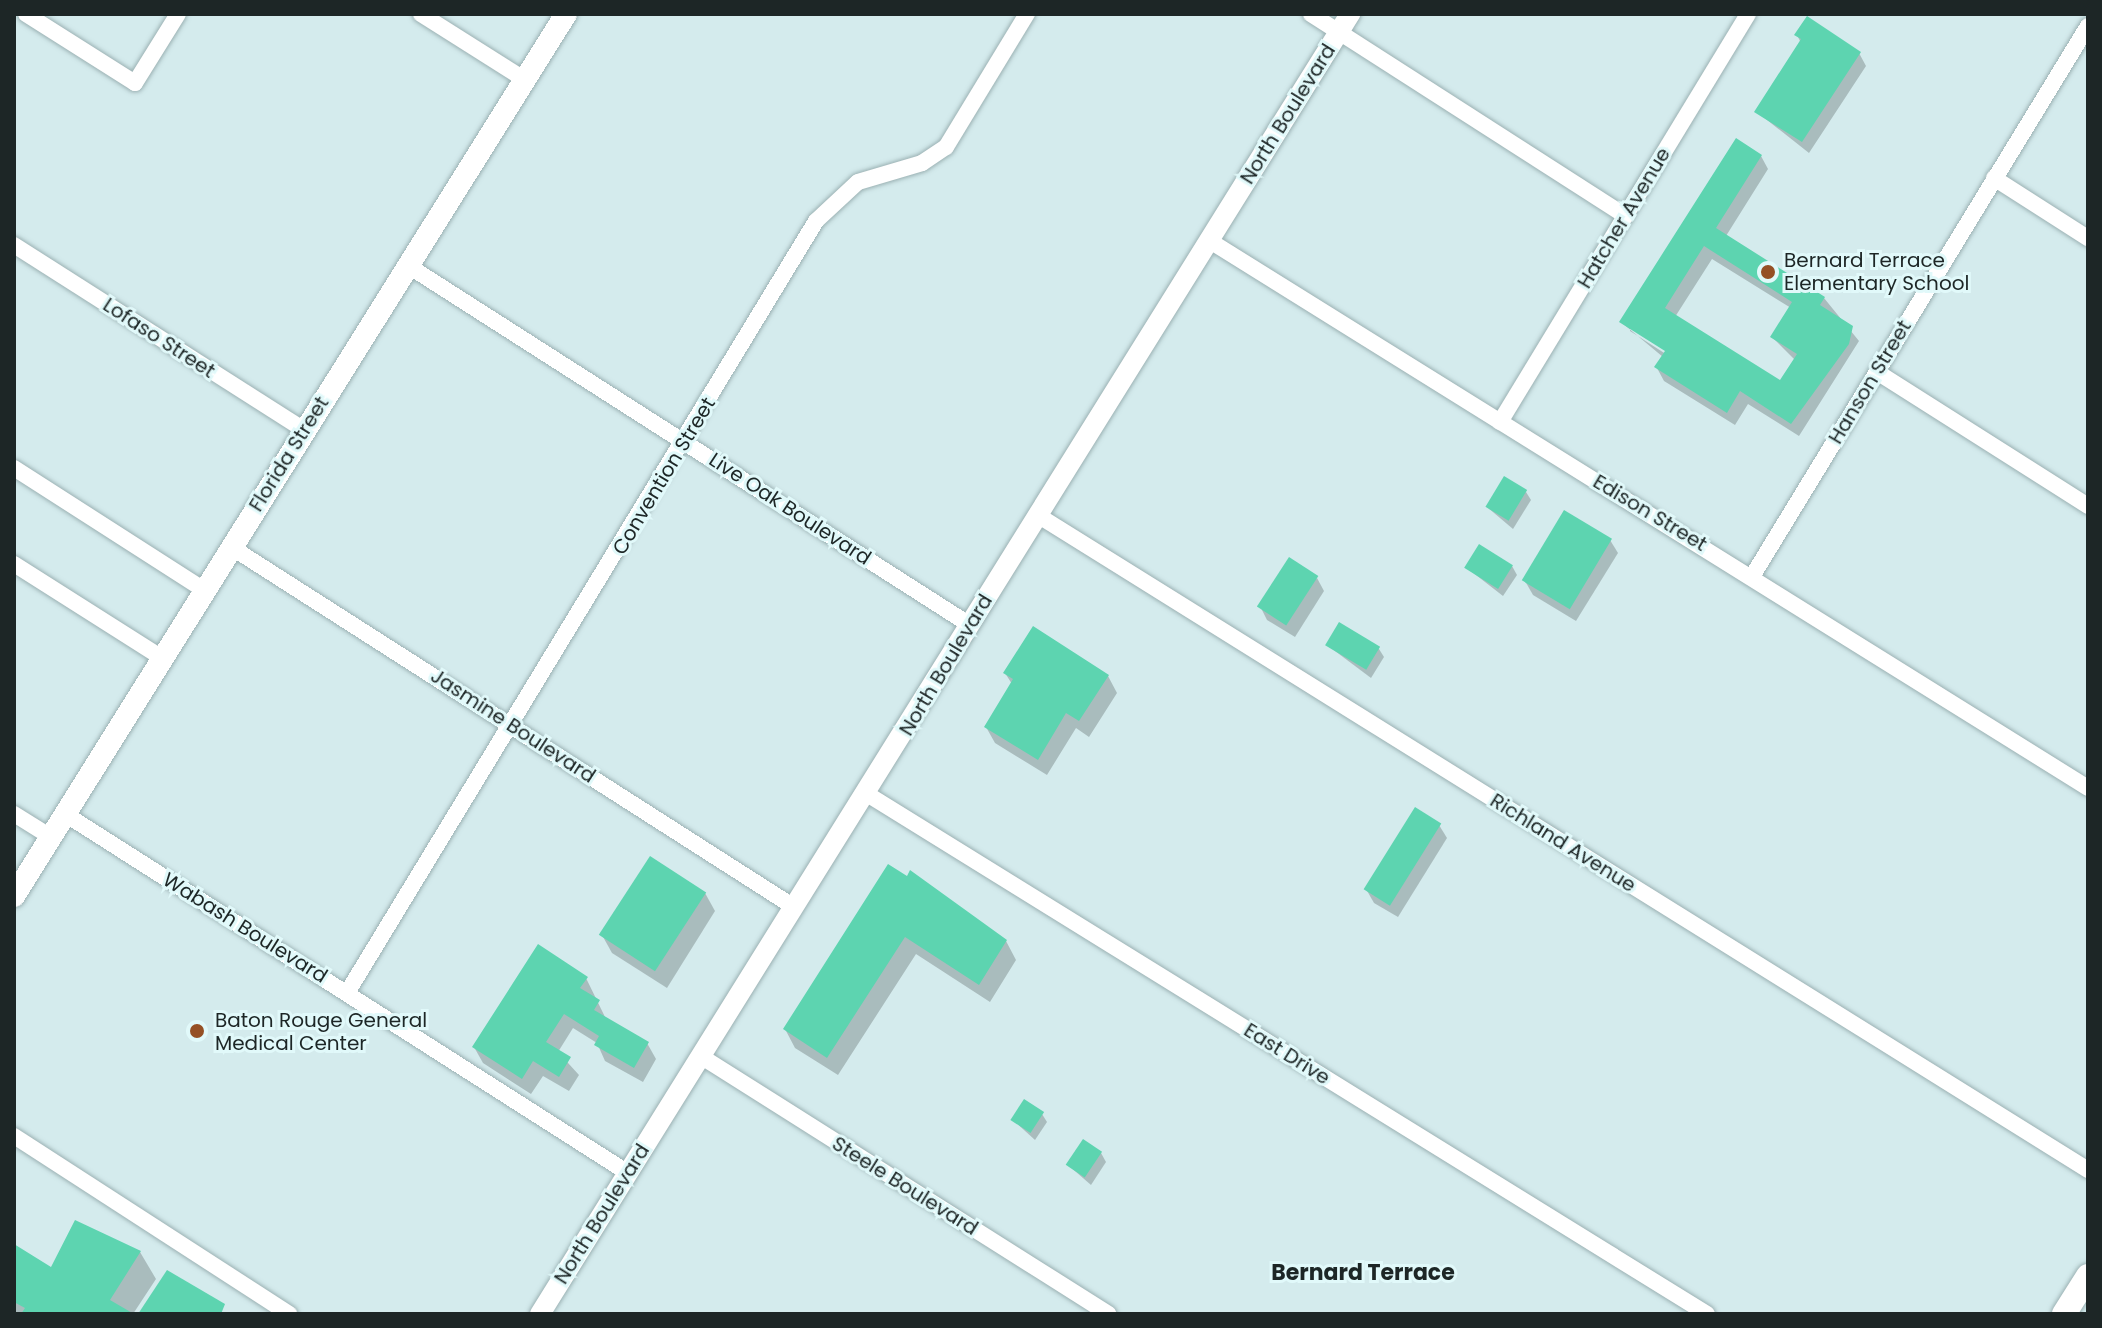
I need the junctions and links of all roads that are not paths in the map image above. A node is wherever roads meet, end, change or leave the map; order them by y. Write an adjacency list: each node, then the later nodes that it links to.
1 (26, 14): 2 (street)
2 (178, 14)
3 (421, 14): 11 (street)
4 (566, 14): 11 (main road, Florida Street)
5 (1027, 14): 21 (street, Convention Street)
6 (1311, 14): 10 (street)
7 (1350, 14): 10 (street, North Boulevard)
8 (1748, 14): 13 (street, Hatcher Avenue)
9 (2088, 26): 12 (street, Hanson Street)
10 (1338, 32): 13 (street); 15 (street, North Boulevard)
11 (524, 79): 17 (main road, Florida Street)
12 (1994, 178): 14 (street); 18 (street, Hanson Street)
13 (1626, 216): 19 (street, Hatcher Avenue)
14 (2088, 238)
15 (1210, 241): 19 (street, Edison Street); 24 (street, North Boulevard)
16 (14, 245): 20 (street, Lofaso Street)
17 (407, 265): 20 (main road, Florida Street); 21 (street, Live Oak Boulevard)
18 (1877, 372): 23 (street); 27 (street, Hanson Street)
19 (1500, 422): 27 (street, Edison Street)
20 (304, 430): 25 (main road, Florida Street)
21 (686, 442): 29 (street, Live Oak Boulevard); 31 (street, Convention Street)
22 (14, 468): 28 (street)
23 (2088, 506)
24 (1039, 516): 29 (street, North Boulevard); 42 (street, Richland Avenue)
25 (231, 547): 28 (main road, Florida Street); 31 (street, Jasmine Boulevard)
26 (14, 564): 30 (street)
27 (1753, 575): 32 (street, Edison Street)
28 (204, 590): 30 (main road, Florida Street)
29 (970, 625): 33 (street, North Boulevard)
30 (162, 658): 35 (main road, Florida Street)
31 (512, 725): 38 (street, Jasmine Boulevard); 39 (street, Convention Street)
32 (2088, 788)
33 (867, 794): 38 (street, North Boulevard); 48 (street, East Drive)
34 (14, 814): 36 (street)
35 (65, 814): 36 (main road, Florida Street); 39 (street, Wabash Boulevard)
36 (51, 837): 37 (main road, Florida Street)
37 (14, 896)
38 (794, 907): 40 (street, North Boulevard)
39 (347, 993): 43 (street, Wabash Boulevard)
40 (702, 1057): 43 (street, North Boulevard); 47 (street, Steele Boulevard)
41 (14, 1136): 45 (street)
42 (2088, 1170)
43 (628, 1173): 46 (street, North Boulevard)
44 (2086, 1283): 49 (main road)
45 (289, 1314)
46 (540, 1314)
47 (1108, 1314)
48 (1707, 1314)
49 (2064, 1314)

